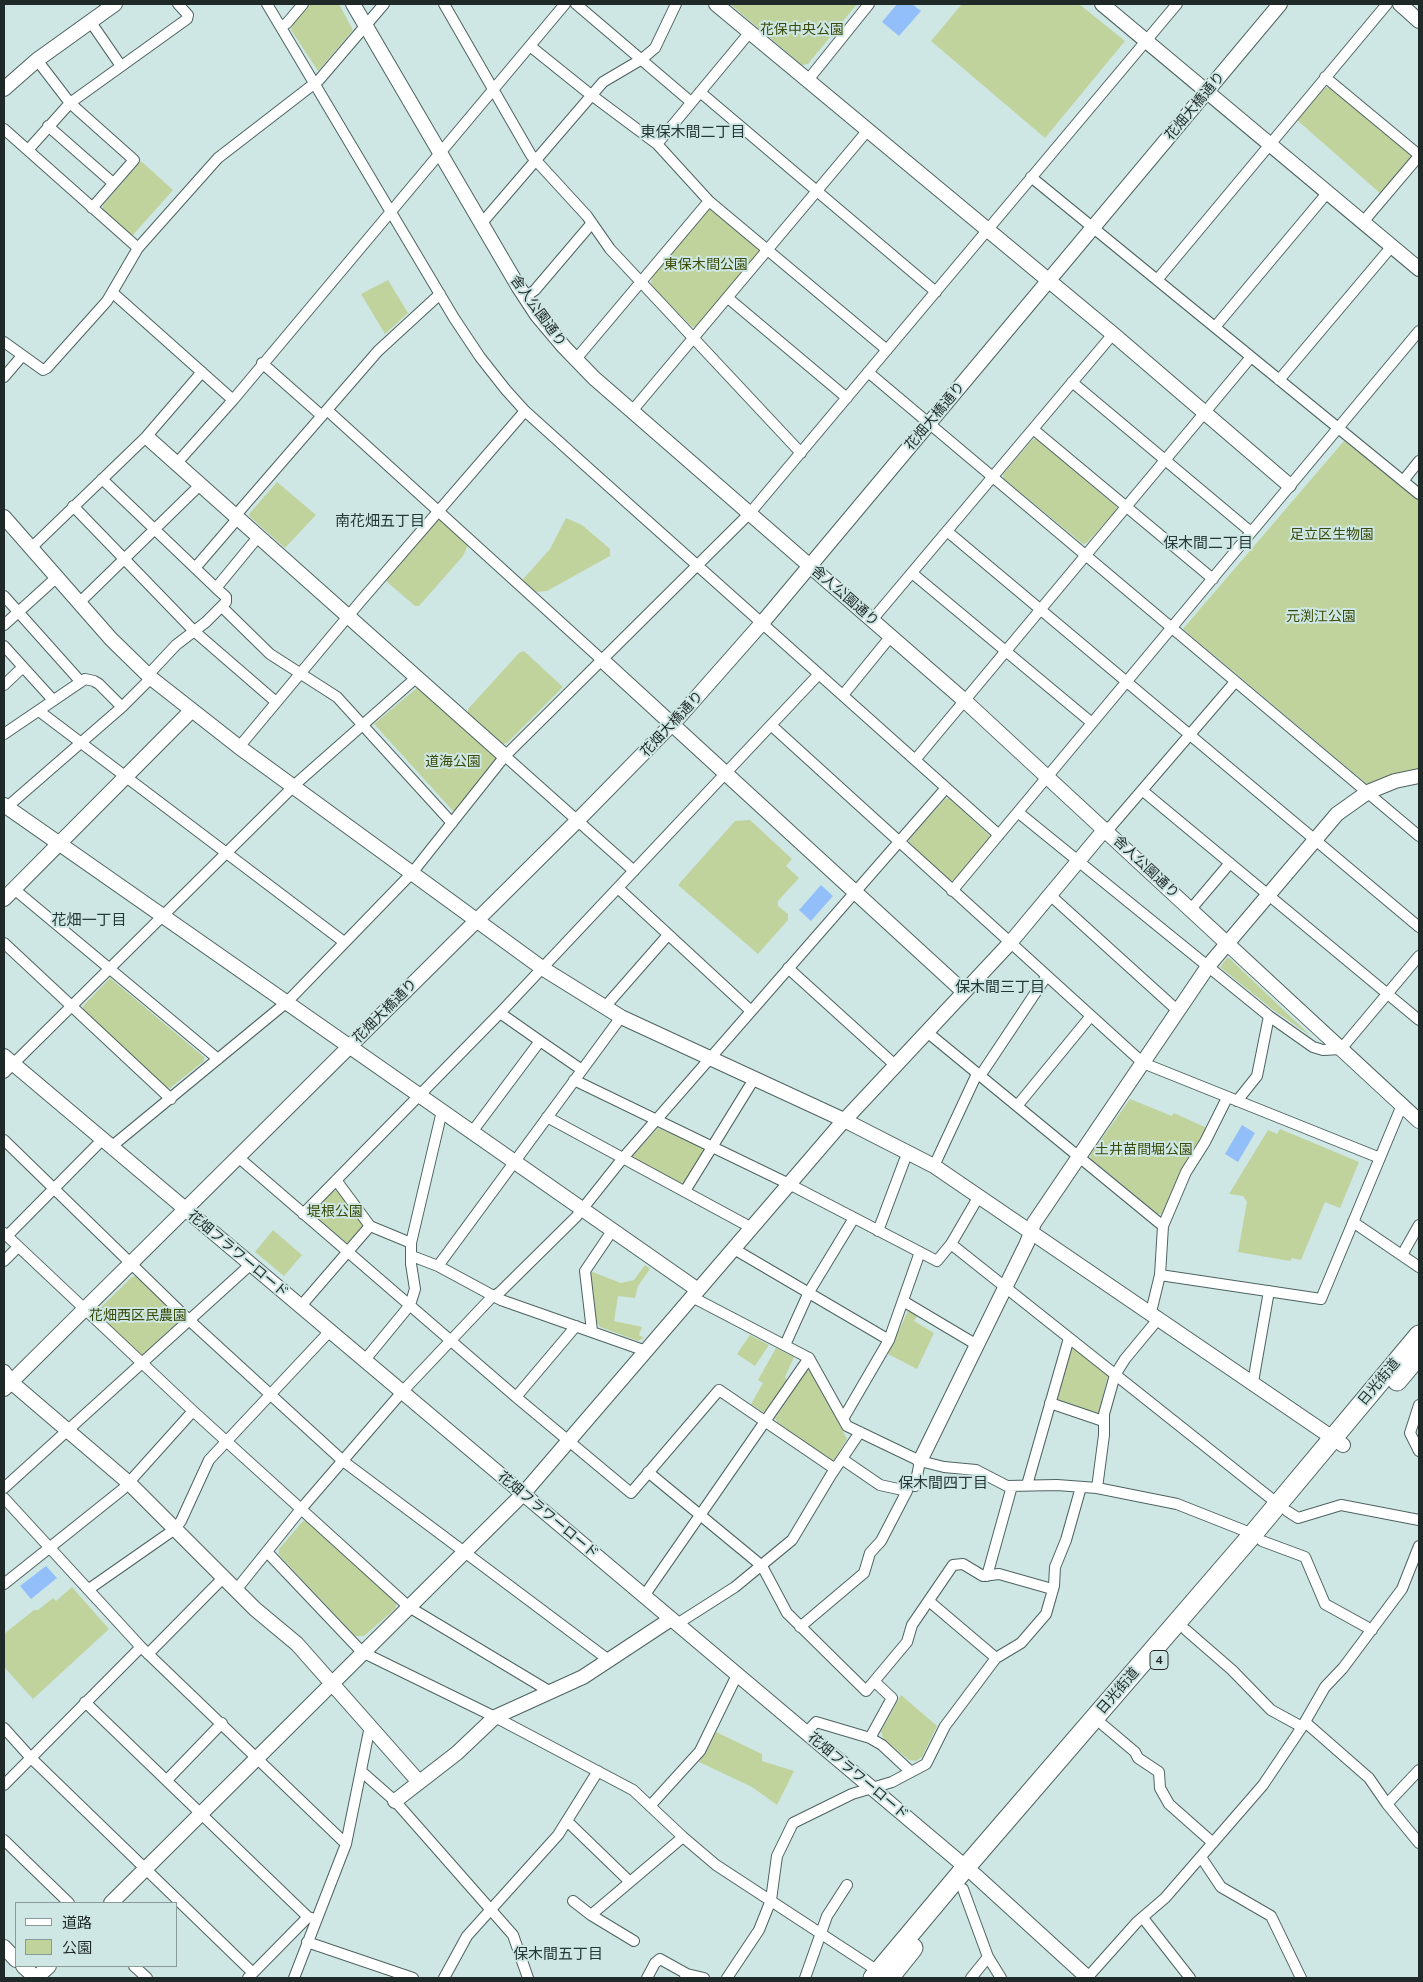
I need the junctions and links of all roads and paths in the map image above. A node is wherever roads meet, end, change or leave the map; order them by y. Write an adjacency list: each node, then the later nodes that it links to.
1 (178, 4): 27 (street)
2 (267, 4): 21 (street)
3 (303, 4): 21 (street)
4 (353, 4): 20 (street, 舎人公園通り)
5 (384, 4): 20 (street)
6 (444, 4): 32 (street)
7 (565, 4): 24 (street)
8 (576, 4): 25 (street)
9 (676, 4): 25 (street)
10 (716, 4): 22 (street)
11 (869, 4): 29 (street)
12 (1102, 4): 23 (street)
13 (1177, 4): 23 (street)
14 (1280, 4): 33 (street, 花畑大橋通り)
15 (1387, 4): 28 (street)
16 (1400, 4): 19 (street)
17 (110, 5): 18 (street)
18 (90, 21): 26 (street); 27 (street)
19 (1419, 21)
20 (366, 26): 30 (street); 44 (street, 舎人公園通り)
21 (281, 27): 30 (street)
22 (750, 32): 29 (street); 34 (street)
23 (1146, 41): 33 (street); 47 (street)
24 (530, 46): 32 (street); 35 (street)
25 (642, 59): 35 (street); 36 (street)
26 (37, 60): 31 (street); 37 (street)
27 (121, 66): 37 (street)
28 (1325, 78): 41 (street); 45 (street)
29 (808, 80): 40 (street)
30 (314, 84): 53 (street); 60 (street)
31 (4, 88)
32 (493, 89): 44 (street); 46 (street)
33 (1207, 90): 41 (street); 57 (street, 花畑大橋通り)
34 (700, 92): 36 (street); 49 (street)
35 (591, 95): 42 (street); 46 (street)
36 (692, 102): 42 (street)
37 (70, 103): 38 (street); 48 (street)
38 (48, 126): 43 (street); 48 (street)
39 (4, 129): 43 (street)
40 (868, 130): 49 (street); 58 (street)
41 (1270, 143): 50 (street); 64 (street)
42 (657, 144): 51 (street)
43 (28, 150): 52 (street)
44 (440, 152): 53 (street); 56 (street, 舎人公園通り)
45 (1419, 156): 54 (street)
46 (536, 161): 55 (street); 56 (street)
47 (1031, 177): 57 (street); 58 (street)
48 (113, 183): 52 (street)
49 (817, 192): 61 (street); 66 (street)
50 (1328, 192): 54 (street); 71 (street)
51 (710, 201): 61 (street); 65 (street)
52 (92, 208): 60 (street)
53 (390, 212): 68 (street); 80 (street)
54 (1364, 222): 59 (street)
55 (592, 223): 65 (street); 69 (street)
56 (481, 224): 69 (street, 舎人公園通り)
57 (1093, 227): 63 (street, 花畑大橋通り); 64 (street)
58 (987, 230): 63 (street); 66 (street)
59 (1392, 246): 62 (street); 84 (street)
60 (138, 248): 67 (street)
61 (768, 250): 70 (street); 76 (street)
62 (1419, 269)
63 (1048, 280): 73 (street); 92 (street, 花畑大橋通り)
64 (1157, 280): 71 (street)
65 (641, 282): 74 (street); 79 (street)
66 (936, 292): 76 (street)
67 (113, 293): 77 (street); 81 (street)
68 (440, 294): 88 (street); 91 (street)
69 (525, 296): 79 (street, 舎人公園通り)
70 (728, 298): 74 (street); 86 (street)
71 (1215, 327): 78 (street)
72 (1419, 331): 93 (street)
73 (1112, 334): 85 (street); 90 (street)
74 (694, 338): 89 (street); 96 (street)
75 (4, 342): 77 (street)
76 (887, 350): 82 (street)
77 (22, 356): 83 (street)
78 (1251, 357): 84 (street); 90 (street)
79 (576, 359): 89 (street, 舎人公園通り)
80 (262, 363): 87 (street); 91 (street)
81 (202, 372): 87 (street); 95 (street)
82 (868, 372): 86 (street); 92 (street)
83 (4, 377)
84 (1279, 380): 93 (street)
85 (1072, 382): 94 (street); 97 (street)
86 (847, 398): 96 (street)
87 (233, 400): 99 (street)
88 (525, 411): 108 (street); 120 (street)
89 (632, 411): 109 (street, 舎人公園通り)
90 (1205, 412): 97 (street); 104 (street)
91 (324, 413): 108 (street); 111 (street)
92 (929, 423): 100 (street); 119 (street, 花畑大橋通り)
93 (1338, 427): 102 (street); 104 (street)
94 (1033, 429): 100 (street); 107 (street)
95 (147, 438): 99 (street); 101 (street)
96 (801, 453): 109 (street)
97 (1165, 460): 107 (street); 114 (street)
98 (1419, 461): 102 (street)
99 (176, 464): 103 (street)
100 (993, 477): 113 (street); 117 (street)
101 (102, 479): 106 (street); 112 (street)
102 (1403, 481): 105 (street)
103 (200, 485): 111 (street); 112 (street)
104 (1289, 485): 114 (street)
105 (1419, 494)
106 (73, 506): 116 (street); 118 (street)
107 (1126, 507): 117 (street); 124 (street)
108 (439, 510): 131 (street); 140 (street)
109 (750, 513): 119 (street, 舎人公園通り); 120 (street)
110 (4, 517): 116 (street)
111 (236, 517): 115 (street); 121 (street)
112 (154, 530): 118 (street); 121 (street)
113 (948, 532): 122 (street); 129 (street)
114 (1251, 532): 124 (street)
115 (258, 537): 125 (street); 131 (street)
116 (31, 548): 123 (street)
117 (1086, 554): 129 (street); 135 (street)
118 (124, 558): 127 (street); 136 (street)
119 (810, 565): 132 (street, 舎人公園通り); 133 (street, 花畑大橋通り)
120 (696, 566): 133 (street); 140 (street)
121 (195, 568): 125 (street)
122 (912, 574): 132 (street); 139 (street)
123 (57, 577): 127 (street); 130 (street)
124 (1213, 579): 135 (street)
125 (216, 588): 128 (street)
126 (4, 596): 130 (street)
127 (79, 603): 145 (street)
128 (222, 607): 136 (street); 142 (street)
129 (1040, 610): 139 (street); 147 (street)
130 (18, 612): 134 (street); 146 (street)
131 (348, 616): 142 (street); 144 (street)
132 (872, 620): 137 (street, 舎人公園通り)
133 (762, 623): 143 (street); 159 (street, 花畑大橋通り)
134 (4, 625)
135 (1172, 628): 147 (street); 148 (street)
136 (194, 631): 145 (street); 153 (street)
137 (892, 636): 150 (street); 152 (street, 舎人公園通り)
138 (4, 646): 141 (street)
139 (1006, 652): 152 (street); 157 (street)
140 (602, 660): 159 (street); 165 (street)
141 (23, 667): 149 (street); 151 (street)
142 (300, 674): 153 (street); 158 (street)
143 (819, 674): 150 (street); 160 (street)
144 (417, 676): 158 (street); 165 (street)
145 (149, 677): 154 (street); 156 (street)
146 (80, 681): 151 (street); 154 (street)
147 (1126, 682): 157 (street); 162 (street)
148 (1235, 682): 162 (street); 174 (street)
149 (4, 685)
150 (843, 695): 166 (street)
151 (53, 700): 155 (street)
152 (965, 701): 166 (street); 168 (street, 舎人公園通り)
153 (276, 702): 164 (street)
154 (122, 707): 163 (street)
155 (39, 711): 161 (street); 163 (street)
156 (191, 711): 164 (street); 170 (street)
157 (1092, 723): 168 (street)
158 (364, 724): 171 (street); 178 (street)
159 (672, 725): 167 (street); 177 (street, 花畑大橋通り)
160 (772, 726): 167 (street); 183 (street)
161 (4, 734)
162 (1188, 735): 173 (street); 182 (street)
163 (81, 742): 170 (street); 175 (street)
164 (239, 747): 171 (street)
165 (505, 756): 177 (street); 178 (street)
166 (915, 760): 172 (street)
167 (725, 774): 188 (street); 192 (street)
168 (1048, 776): 176 (street); 179 (street, 舎人公園通り)
169 (1419, 776): 174 (street)
170 (126, 777): 184 (street); 185 (street)
171 (294, 786): 185 (street); 189 (street)
172 (946, 788): 180 (street); 183 (street)
173 (1142, 791): 179 (street); 187 (street)
174 (1368, 792): 181 (street); 182 (street)
175 (5, 806): 184 (street)
176 (1019, 812): 180 (street); 186 (street)
177 (577, 821): 188 (street); 198 (street, 花畑大橋通り)
178 (452, 823): 189 (street)
179 (1106, 830): 186 (street); 196 (street, 舎人公園通り)
180 (999, 835): 191 (street)
181 (1419, 836)
182 (1314, 839): 194 (street); 199 (street)
183 (898, 841): 191 (street); 192 (street)
184 (60, 844): 193 (street); 197 (street)
185 (227, 854): 197 (street); 201 (street)
186 (1078, 860): 195 (street); 206 (street)
187 (1230, 863): 194 (street); 196 (street)
188 (634, 870): 190 (street)
189 (412, 873): 198 (street); 201 (street)
190 (618, 888): 200 (street); 207 (street)
191 (952, 891): 204 (street)
192 (854, 892): 208 (street); 211 (street)
193 (9, 894): 209 (street)
194 (1267, 894): 202 (street); 212 (street)
195 (1050, 895): 204 (street); 216 (street)
196 (1192, 909): 202 (street, 舎人公園通り)
197 (164, 916): 209 (street); 213 (street)
198 (477, 920): 207 (street); 225 (street, 花畑大橋通り)
199 (1419, 927)
200 (668, 935): 215 (street); 217 (street)
201 (344, 942): 213 (street)
202 (1226, 942): 206 (street); 226 (street, 舎人公園通り)
203 (4, 943): 214 (street)
204 (1010, 943): 210 (street); 211 (street)
205 (1419, 956): 212 (street)
206 (1208, 965): 216 (street); 219 (street)
207 (542, 968): 215 (street); 218 (street)
208 (788, 968): 217 (street); 231 (street)
209 (109, 970): 214 (street); 227 (street)
210 (1046, 977): 221 (street); 233 (street)
211 (964, 992): 223 (street)
212 (1388, 994): 222 (street); 226 (street)
213 (287, 1002): 225 (street); 227 (street)
214 (72, 1007): 230 (street); 237 (street)
215 (604, 1008): 220 (street)
216 (1177, 1010): 229 (street)
217 (751, 1011): 228 (street)
218 (500, 1012): 224 (street); 236 (street)
219 (1269, 1016): 226 (street); 238 (street)
220 (621, 1017): 228 (street); 232 (street)
221 (1090, 1017): 229 (street); 239 (street)
222 (1419, 1020)
223 (927, 1032): 231 (street); 233 (street)
224 (540, 1041): 232 (street); 246 (street)
225 (350, 1046): 236 (street); 251 (street, 花畑大橋通り)
226 (1342, 1049): 240 (street, 舎人公園通り)
227 (218, 1059): 237 (street)
228 (710, 1060): 234 (street); 244 (street)
229 (1143, 1063): 238 (street); 253 (street)
230 (7, 1064): 248 (street, 花畑フラワーロード)
231 (895, 1065): 243 (street)
232 (582, 1070): 235 (street)
233 (979, 1075): 239 (street); 256 (street)
234 (754, 1079): 243 (street); 249 (street)
235 (574, 1080): 242 (street); 244 (street)
236 (419, 1096): 241 (street); 257 (street)
237 (171, 1099): 248 (street)
238 (1232, 1100): 254 (street); 269 (street)
239 (1017, 1106): 253 (street)
240 (1402, 1106): 245 (street, 舎人公園通り); 254 (street)
241 (442, 1111): 246 (street); 275 (street)
242 (547, 1117): 252 (street); 255 (street)
243 (844, 1120): 250 (street); 258 (street)
244 (656, 1121): 249 (street); 252 (street)
245 (1419, 1121)
246 (472, 1132): 255 (street)
247 (4, 1140): 259 (street)
248 (107, 1143): 259 (street); 263 (street, 花畑フラワーロード)
249 (712, 1147): 258 (street); 260 (street)
250 (908, 1151): 256 (street); 272 (street)
251 (238, 1157): 263 (street, 花畑大橋通り); 264 (street)
252 (623, 1158): 260 (street); 262 (street)
253 (1078, 1158): 269 (street); 273 (street)
254 (1380, 1158): 266 (street)
255 (515, 1162): 262 (street); 286 (street)
256 (934, 1166): 261 (street)
257 (336, 1180): 264 (street); 268 (street)
258 (789, 1184): 265 (street); 270 (street)
259 (53, 1188): 274 (street); 284 (street)
260 (685, 1191): 270 (street)
261 (980, 1196): 273 (street); 276 (street)
262 (581, 1209): 271 (street); 293 (street)
263 (185, 1210): 284 (street, 花畑大橋通り); 285 (street, 花畑フラワーロード)
264 (303, 1214): 279 (street)
265 (854, 1218): 272 (street); 291 (street)
266 (1353, 1222): 281 (street); 290 (street)
267 (1419, 1225): 281 (street)
268 (370, 1226): 275 (street); 279 (street)
269 (1163, 1226): 288 (street)
270 (752, 1228): 278 (street)
271 (612, 1231): 292 (street); 301 (street)
272 (878, 1231): 280 (street)
273 (1032, 1231): 289 (street); 298 (street)
274 (5, 1235): 277 (street)
275 (411, 1243): 282 (street)
276 (951, 1244): 280 (street); 289 (street)
277 (18, 1247): 283 (street); 297 (street)
278 (734, 1249): 291 (street); 292 (street)
279 (348, 1252): 295 (street); 296 (street)
280 (920, 1252): 294 (street)
281 (1402, 1255): 287 (street)
282 (412, 1256): 286 (street); 295 (street)
283 (4, 1260)
284 (130, 1264): 297 (street, 花畑大橋通り); 299 (street)
285 (250, 1264): 296 (street, 花畑フラワーロード); 299 (street)
286 (438, 1266): 293 (street)
287 (1419, 1267)
288 (1160, 1275): 290 (street); 298 (street)
289 (1006, 1287): 304 (street); 308 (street)
290 (1270, 1291): 316 (street)
291 (809, 1292): 305 (street); 307 (street)
292 (695, 1294): 307 (street); 309 (street)
293 (494, 1296): 300 (street); 306 (street)
294 (903, 1301): 305 (street); 308 (street)
295 (410, 1305): 306 (street); 312 (street)
296 (300, 1307): 302 (street, 花畑フラワーロード)
297 (84, 1309): 313 (street); 315 (street, 花畑大橋通り)
298 (1155, 1315): 314 (street); 316 (street)
299 (189, 1320): 313 (street); 318 (street)
300 (576, 1326): 301 (street); 319 (street)
301 (592, 1331): 309 (street)
302 (329, 1332): 312 (street, 花畑フラワーロード); 318 (street)
303 (1419, 1335): 329 (highway, 日光街道 / 4)
304 (1069, 1338): 314 (street); 320 (street)
305 (889, 1340): 323 (street)
306 (451, 1341): 317 (street); 319 (street)
307 (785, 1345): 311 (street)
308 (977, 1345): 333 (street)
309 (646, 1351): 328 (street)
310 (1419, 1355): 329 (highway, 日光街道 / 4)
311 (809, 1358): 323 (street); 325 (street)
312 (364, 1361): 317 (street, 花畑フラワーロード)
313 (142, 1363): 322 (street); 326 (street)
314 (1115, 1375): 324 (street); 346 (street)
315 (6, 1381): 326 (street)
316 (1253, 1382): 329 (street)
317 (402, 1392): 334 (street); 344 (street, 花畑フラワーロード)
318 (270, 1394): 330 (street); 334 (street)
319 (516, 1397): 328 (street)
320 (1050, 1402): 324 (street); 338 (street)
321 (1419, 1405): 331 (street)
322 (193, 1411): 330 (street); 337 (street)
323 (843, 1420): 327 (street)
324 (1103, 1420): 343 (street)
325 (765, 1422): 335 (street); 336 (street); 348 (street)
326 (68, 1430): 337 (street); 342 (street)
327 (860, 1432): 332 (street); 333 (street)
328 (569, 1441): 336 (street); 344 (street)
329 (1338, 1441): 346 (highway, 日光街道 / 4)
330 (227, 1442): 347 (street); 350 (street)
331 (1419, 1451)
332 (842, 1459): 335 (street); 367 (street)
333 (920, 1460): 339 (street); 340 (street)
334 (342, 1461): 347 (street); 354 (street)
335 (836, 1469): 356 (street)
336 (648, 1472): 348 (street)
337 (129, 1483): 350 (street); 353 (street)
338 (1027, 1485): 340 (street); 341 (street)
339 (915, 1486)
340 (1012, 1486): 357 (street)
341 (1081, 1487): 343 (street); 362 (street)
342 (4, 1488)
343 (1097, 1488): 351 (street)
344 (523, 1494): 354 (street); 363 (street, 花畑フラワーロード)
345 (4, 1498): 353 (street)
346 (1283, 1508): 349 (street); 351 (highway, 日光街道 / 4)
347 (301, 1509): 355 (street); 365 (street)
348 (700, 1516): 356 (street); 363 (street)
349 (1419, 1520)
350 (175, 1530): 358 (street); 360 (street)
351 (1258, 1538): 368 (highway, 日光街道 / 4); 369 (street); 409 (highway, 日光街道 / 4)
352 (1419, 1546): 369 (street)
353 (50, 1547): 359 (street); 360 (street)
354 (465, 1552): 365 (street); 373 (street)
355 (268, 1553): 361 (street); 371 (street)
356 (762, 1566): 366 (street); 367 (street)
357 (986, 1576): 362 (street); 364 (street)
358 (223, 1578): 361 (street); 370 (street)
359 (4, 1584)
360 (89, 1589): 370 (street)
361 (236, 1590): 375 (street)
362 (1052, 1590): 372 (street)
363 (644, 1596): 366 (street, 花畑フラワーロード)
364 (930, 1602): 372 (street); 376 (street)
365 (408, 1607): 371 (street); 377 (street)
366 (674, 1622): 373 (street); 374 (street, 花畑フラワーロード)
367 (800, 1627): 376 (street)
368 (1186, 1630): 381 (street); 382 (highway, 日光街道 / 4)
369 (1372, 1630): 381 (street)
370 (144, 1651): 378 (street); 380 (street)
371 (362, 1652): 375 (street); 379 (street)
372 (996, 1658): 392 (street)
373 (610, 1661): 377 (street)
374 (738, 1675): 385 (street, 花畑フラワーロード); 399 (street)
375 (332, 1682): 383 (street); 387 (street)
376 (875, 1682): 386 (street)
377 (549, 1691): 379 (street)
378 (85, 1702): 388 (street); 393 (street)
379 (496, 1717): 390 (street); 394 (street)
380 (222, 1723): 387 (street); 393 (street)
381 (1303, 1724): 398 (street); 404 (street)
382 (1104, 1725): 404 (street); 409 (highway, 日光街道 / 4)
383 (370, 1726): 391 (street); 394 (street)
384 (4, 1728): 388 (street)
385 (806, 1733): 386 (street); 396 (street, 花畑フラワーロード)
386 (870, 1738): 392 (street)
387 (256, 1757): 400 (street); 406 (street)
388 (31, 1758): 395 (street); 408 (street)
389 (1419, 1770): 398 (street)
390 (598, 1771): 399 (street); 401 (street)
391 (362, 1772): 397 (street); 406 (street)
392 (910, 1772): 396 (street)
393 (167, 1780): 400 (street)
394 (419, 1782): 397 (street)
395 (4, 1785)
396 (872, 1788): 409 (street, 花畑フラワーロード); 413 (street)
397 (395, 1801): 417 (street)
398 (1387, 1804): 405 (street)
399 (650, 1806): 402 (street)
400 (200, 1812): 408 (street); 419 (street)
401 (567, 1821): 410 (street); 417 (street)
402 (682, 1837): 410 (street); 413 (street)
403 (4, 1840): 415 (street)
404 (1213, 1843): 407 (street)
405 (1419, 1843)
406 (346, 1844): 419 (street)
407 (1201, 1857): 420 (street); 447 (street)
408 (146, 1868): 416 (street); 430 (street)
409 (970, 1871): 412 (highway, 日光街道 / 4); 433 (highway, 日光街道 / 4); 445 (street, 花畑フラワーロード)
410 (630, 1882): 418 (street)
411 (846, 1885): 421 (street)
412 (963, 1889): 425 (street); 433 (highway, 日光街道 / 4)
413 (771, 1900): 421 (street); 432 (street)
414 (573, 1901): 418 (street)
415 (68, 1902)
416 (112, 1902)
417 (490, 1910): 438 (street); 439 (street)
418 (591, 1915): 422 (street)
419 (312, 1918): 423 (street); 430 (street)
420 (1143, 1918): 445 (street); 446 (street)
421 (822, 1933): 433 (street); 442 (street)
422 (634, 1941)
423 (307, 1942): 436 (street); 437 (street)
424 (4, 1947): 426 (street)
425 (988, 1957): 443 (street); 444 (street)
426 (15, 1959)
427 (24, 1967): 434 (street)
428 (48, 1967): 434 (street)
429 (135, 1967): 435 (street)
430 (251, 1975)
431 (686, 1976): 440 (street); 441 (street)
432 (733, 1976)
433 (878, 1976)
434 (36, 1978)
435 (147, 1978)
436 (294, 1978)
437 (413, 1978)
438 (444, 1978)
439 (528, 1978)
440 (647, 1978)
441 (704, 1978)
442 (805, 1978)
443 (971, 1978)
444 (1001, 1978)
445 (1088, 1978)
446 (1190, 1978)
447 (1301, 1978)

